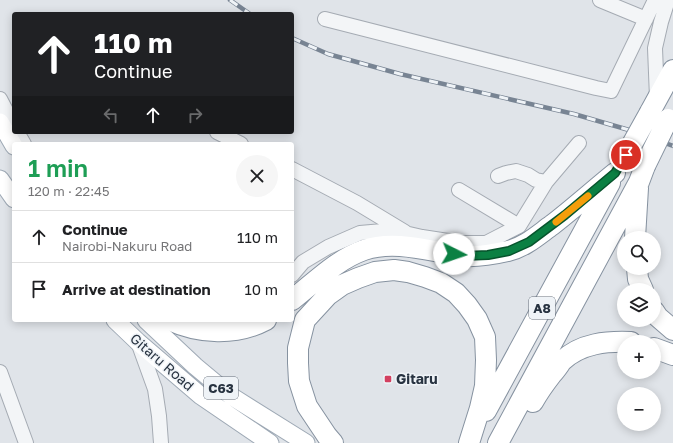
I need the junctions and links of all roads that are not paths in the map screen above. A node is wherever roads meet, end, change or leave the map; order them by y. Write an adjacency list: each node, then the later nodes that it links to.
1 (600, 0): 5 (street)
2 (655, 0): 5 (street)
3 (668, 0): 8 (street)
4 (325, 19): 5 (street)
5 (646, 19)
6 (673, 70): 8 (highway, A8)
7 (0, 99): 11 (street)
8 (653, 105): 17 (highway, A8, bridge)
9 (671, 115): 18 (highway, A8, bridge)
10 (0, 122): 14 (main road)
11 (12, 122)
12 (221, 134): 13 (street)
13 (237, 142)
14 (12, 143)
15 (579, 143): 21 (street)
16 (294, 170): 26 (street)
17 (615, 173): 28 (highway); 45 (highway, A8)
18 (642, 174): 25 (highway); 46 (highway, A8)
19 (498, 176): 21 (street)
20 (0, 179): 23 (main road)
21 (546, 182): 24 (street)
22 (459, 190): 24 (street)
23 (12, 196)
24 (519, 226): 26 (street)
25 (636, 231)
26 (409, 234): 27 (street)
27 (294, 273)
28 (294, 298)
29 (661, 320): 34 (highway)
30 (117, 322): 35 (main road, Gitaru Road / C63)
31 (148, 322): 43 (main road, C63)
32 (174, 322): 33 (highway)
33 (262, 322)
34 (673, 330)
35 (138, 342): 41 (street); 42 (main road, Gitaru Road / C63)
36 (617, 342): 47 (highway)
37 (661, 351): 38 (highway)
38 (673, 355)
39 (0, 372): 40 (street)
40 (26, 443)
41 (161, 443)
42 (270, 443)
43 (306, 443)
44 (333, 443): 45 (highway)
45 (469, 443)
46 (498, 443)
47 (503, 443)

